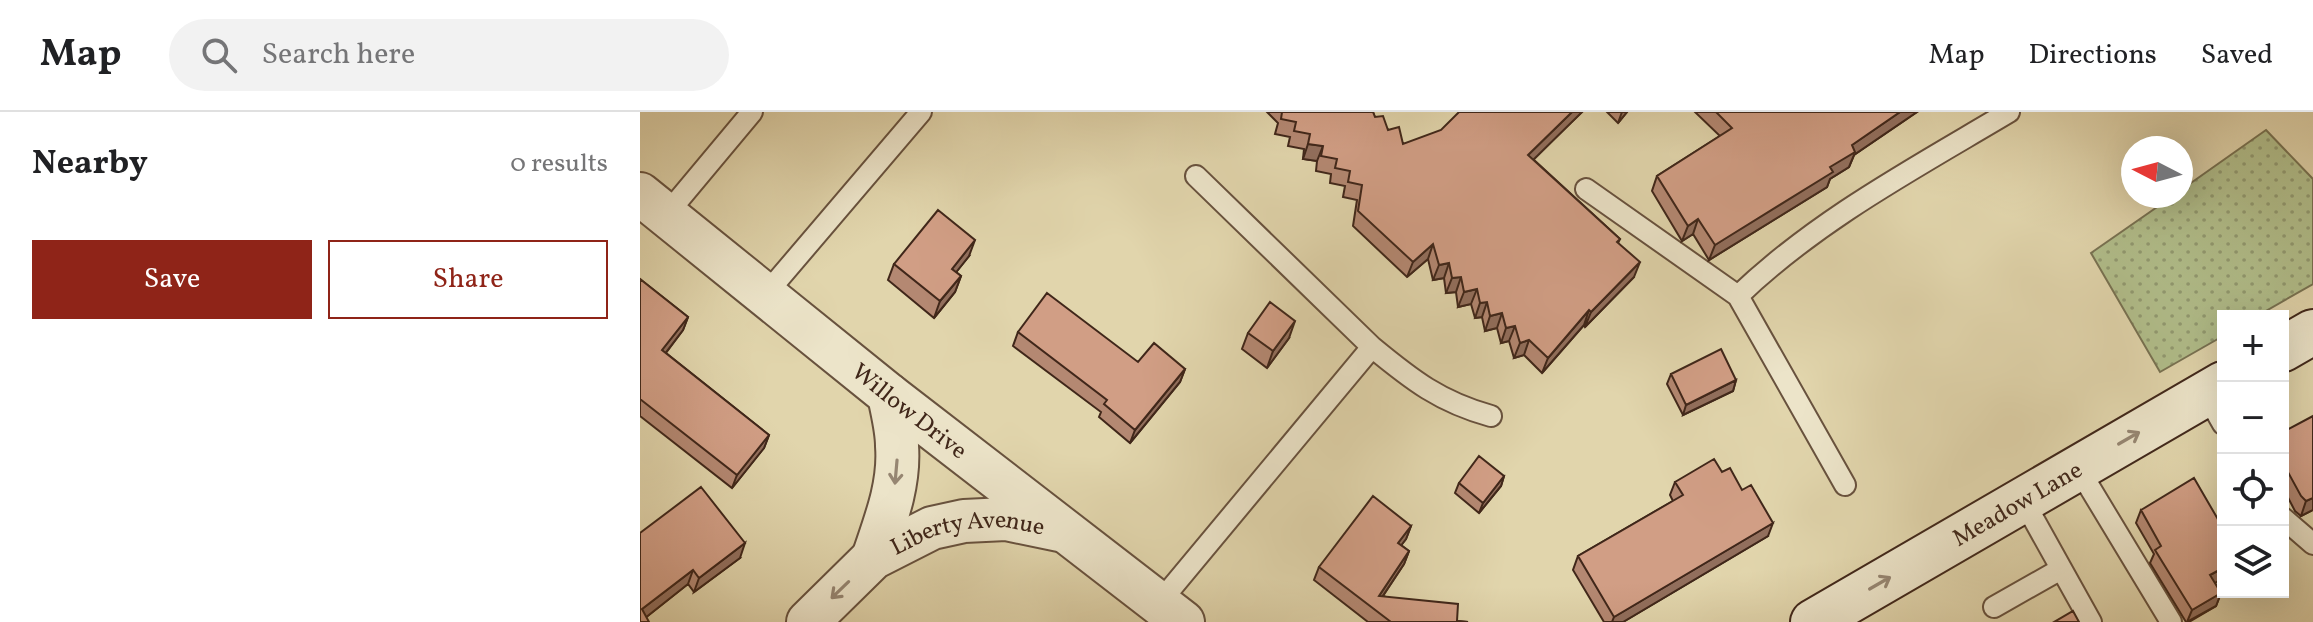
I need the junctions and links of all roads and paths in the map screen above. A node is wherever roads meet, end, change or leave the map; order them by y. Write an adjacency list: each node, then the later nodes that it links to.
1 (752, 112): 6 (lane)
2 (921, 112): 7 (lane)
3 (2009, 112): 8 (lane)
4 (1196, 176): 11 (lane)
5 (1586, 189): 8 (lane)
6 (653, 204): 7 (street, Willow Drive)
7 (765, 295): 12 (street, Willow Drive)
8 (1738, 296): 16 (lane)
9 (2313, 332): 10 (street)
10 (2289, 346)
11 (1372, 347): 14 (lane); 24 (lane)
12 (889, 395): 19 (street, Willow Drive); 21 (street, Liberty Avenue, one-way to 21)
13 (2217, 401): 15 (street, Meadow Lane, one-way to 13)
14 (1491, 416)
15 (2078, 468): 17 (street, Meadow Lane); 28 (lane)
16 (1845, 485)
17 (2023, 500): 22 (lane); 26 (street, Meadow Lane, one-way to 17)
18 (2289, 523): 20 (lane)
19 (1067, 531): 21 (street, Liberty Avenue); 24 (street, Willow Drive)
20 (2313, 544)
21 (873, 558): 25 (street, Liberty Avenue, one-way to 25)
22 (2061, 569): 23 (lane); 27 (lane)
23 (1994, 607)
24 (1171, 612)
25 (808, 622)
26 (1813, 622)
27 (2091, 622)
28 (2171, 622)

